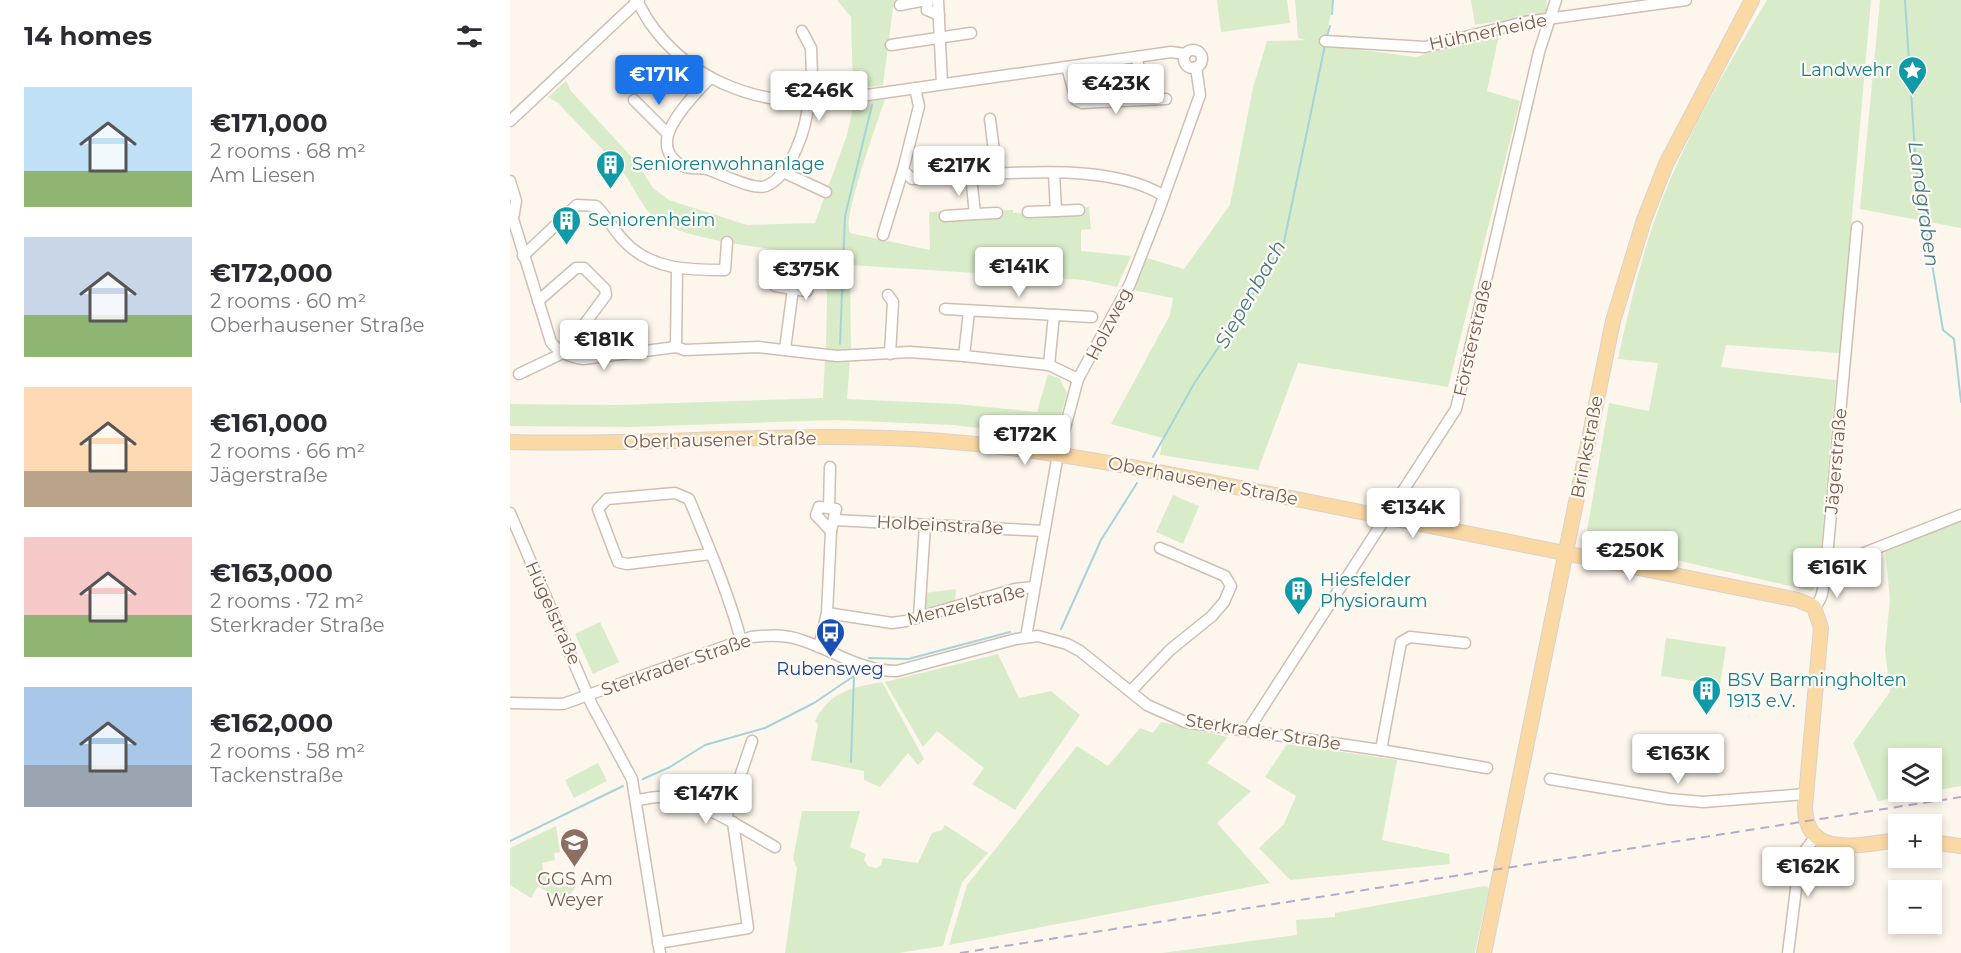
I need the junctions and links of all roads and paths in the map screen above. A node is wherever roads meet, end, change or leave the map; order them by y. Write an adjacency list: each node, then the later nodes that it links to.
1 (927, 0): 7 (street); 8 (street)
2 (938, 0): 8 (street)
3 (1556, 0): 9 (street, Försterstraße)
4 (1686, 0): 9 (street, Hühnerheide)
5 (1752, 0): 73 (main road, Brinkstraße)
6 (637, 1): 17 (street); 25 (street)
7 (900, 5)
8 (939, 15): 12 (street)
9 (1549, 19): 13 (street, Hühnerheide); 68 (street, Försterstraße)
10 (802, 31): 23 (street)
11 (971, 33): 12 (street)
12 (939, 37): 14 (street); 18 (street)
13 (1325, 41)
14 (891, 45)
15 (1137, 57): 16 (street); 22 (street); 34 (street, Holzweg)
16 (1067, 67): 18 (street); 22 (street)
17 (710, 78): 23 (street); 26 (street)
18 (942, 84): 19 (street)
19 (915, 88): 23 (street); 27 (street)
20 (1166, 99): 22 (street)
21 (634, 100): 26 (street)
22 (1143, 100)
23 (810, 103): 28 (street)
24 (990, 118): 30 (street)
25 (510, 120)
26 (668, 134): 28 (street)
27 (903, 170): 31 (street); 42 (street)
28 (783, 172): 33 (street)
29 (1054, 173): 30 (street); 34 (street); 36 (street)
30 (996, 175): 31 (street)
31 (971, 176): 39 (street)
32 (510, 181): 44 (street)
33 (826, 192)
34 (1164, 196): 62 (street, Holzweg)
35 (1079, 210): 36 (street)
36 (1056, 211): 37 (street)
37 (1028, 212)
38 (997, 213): 39 (street)
39 (975, 214): 40 (street)
40 (945, 216)
41 (1857, 227): 75 (street, Jägerstraße)
42 (883, 235)
43 (728, 242): 45 (street)
44 (523, 256): 45 (street); 50 (street)
45 (677, 269): 55 (street)
46 (776, 286): 47 (street)
47 (793, 289): 48 (street); 56 (street)
48 (807, 291)
49 (888, 295): 58 (street)
50 (538, 301): 57 (street); 57 (street)
51 (945, 309): 52 (street)
52 (969, 311): 53 (street); 59 (street)
53 (1054, 315): 54 (street); 60 (street)
54 (1092, 317)
55 (676, 347): 56 (street); 57 (street)
56 (785, 349): 58 (street)
57 (563, 353): 61 (street)
58 (890, 354): 59 (street)
59 (964, 356): 60 (street)
60 (1049, 365): 62 (street)
61 (519, 374)
62 (1078, 379): 64 (street, Holzweg)
63 (510, 442): 64 (main road, Oberhausener Straße)
64 (1058, 454): 68 (main road, Oberhausener Straße); 71 (street, Holzweg)
65 (830, 467): 69 (street)
66 (510, 513): 85 (street, Hügelstraße)
67 (1961, 515): 75 (street)
68 (1386, 517): 73 (main road, Oberhausener Straße); 87 (street, Försterstraße)
69 (833, 525): 70 (street, Holbeinstraße); 78 (street)
70 (925, 525): 71 (street, Holbeinstraße); 79 (street)
71 (1044, 531): 76 (street, Holzweg)
72 (1160, 548): 84 (street)
73 (1566, 552): 77 (main road, Oberhausener Straße); 101 (main road, Brinkstraße)
74 (711, 554): 74 (street); 81 (street)
75 (1831, 566): 77 (street, Jägerstraße)
76 (1034, 587): 79 (street, Menzelstraße); 80 (street, Holzweg)
77 (1814, 608): 92 (main road)
78 (827, 614): 79 (street, Menzelstraße); 83 (street)
79 (919, 617)
80 (1026, 637): 83 (street, Sterkrader Straße); 84 (street, Sterkrader Straße)
81 (741, 640): 83 (street, Sterkrader Straße); 85 (street, Sterkrader Straße)
82 (1465, 643): 89 (street)
83 (819, 647)
84 (1131, 692): 87 (street, Sterkrader Straße)
85 (588, 695): 86 (street, Sterkrader Straße); 93 (street, Hügelstraße)
86 (510, 703)
87 (1248, 730): 89 (street, Sterkrader Straße)
88 (752, 741): 94 (street)
89 (1381, 750): 90 (street, Sterkrader Straße)
90 (1487, 768)
91 (1550, 779): 92 (street)
92 (1806, 794): 95 (main road)
93 (637, 800): 94 (street); 100 (street, Hügelstraße)
94 (730, 820): 99 (street); 100 (street)
95 (1817, 835): 96 (main road); 102 (street)
96 (1888, 841)
97 (1942, 843): 98 (main road)
98 (1961, 846)
99 (775, 847)
100 (659, 948)
101 (1484, 953)
102 (1788, 953)

